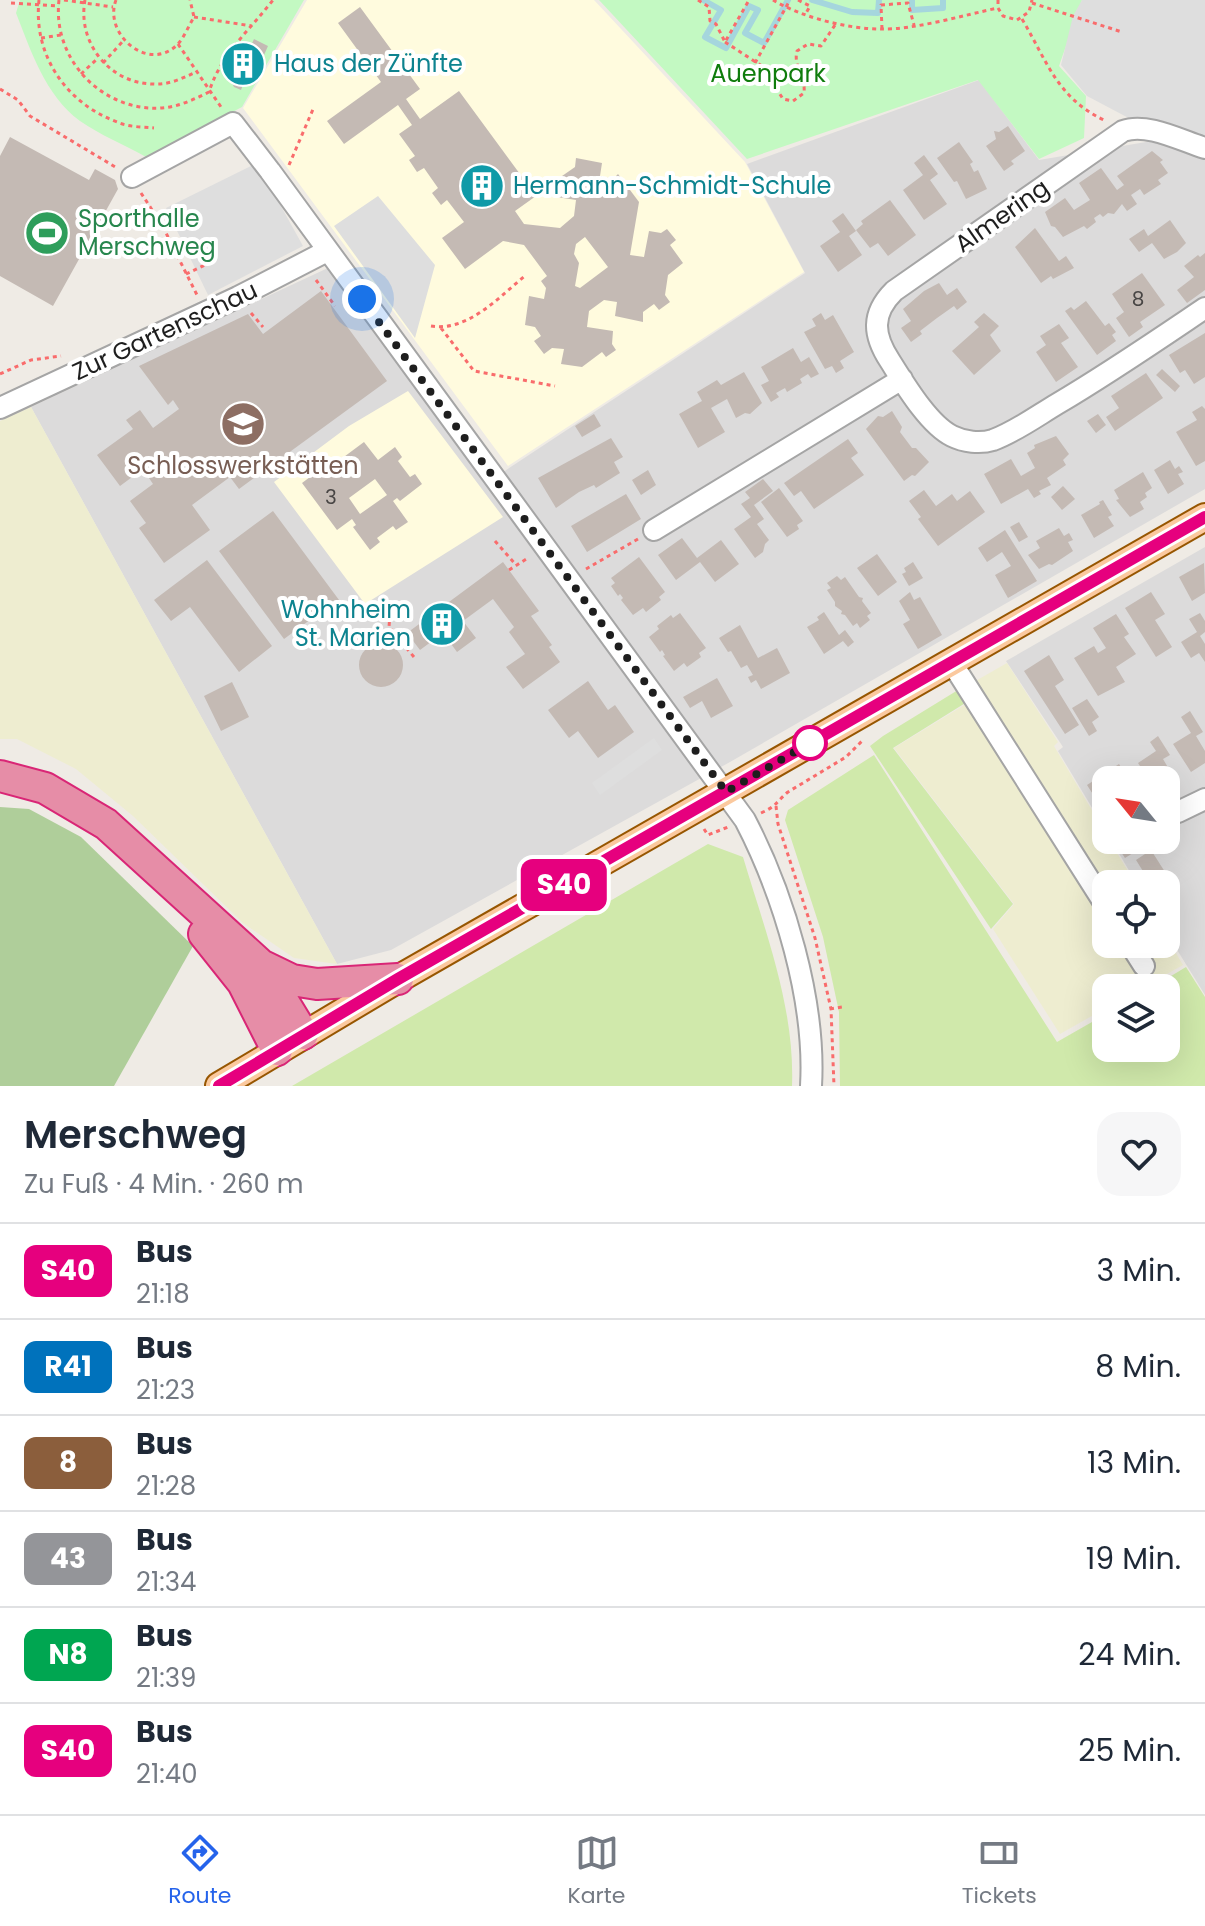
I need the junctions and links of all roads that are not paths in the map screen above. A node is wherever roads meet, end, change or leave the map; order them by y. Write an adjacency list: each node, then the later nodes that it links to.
1 (1205, 148): 5 (street, Almering)
2 (132, 177): 3 (street)
3 (327, 251): 6 (street, Zur Gartenschau); 12 (street)
4 (1205, 308): 5 (street, Almering)
5 (902, 379): 8 (street)
6 (0, 408)
7 (1205, 517): 9 (main road)
8 (654, 530)
9 (952, 663): 12 (main road); 15 (street)
10 (0, 776): 17 (highway)
11 (0, 785): 21 (highway)
12 (726, 792): 19 (main road); 23 (street)
13 (1205, 799): 14 (street)
14 (1180, 811)
15 (1092, 884)
16 (1139, 958): 18 (street)
17 (261, 965): 19 (highway); 20 (highway)
18 (1144, 966)
19 (398, 979): 20 (main road)
20 (303, 1034): 21 (main road)
21 (277, 1050): 22 (main road)
22 (219, 1086)
23 (811, 1086)

